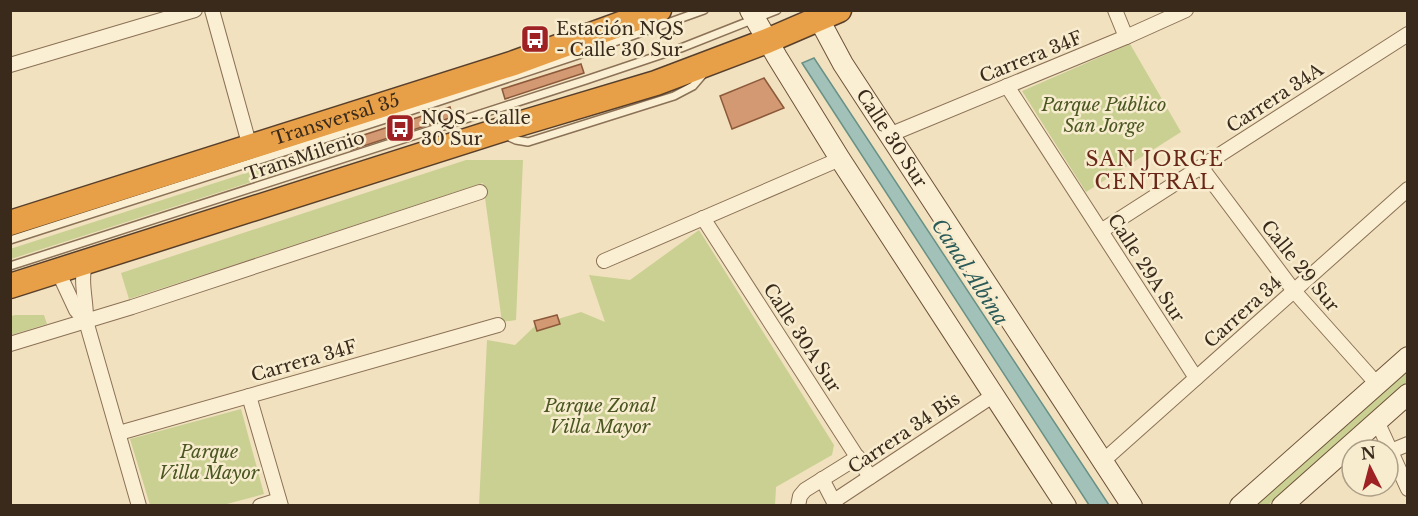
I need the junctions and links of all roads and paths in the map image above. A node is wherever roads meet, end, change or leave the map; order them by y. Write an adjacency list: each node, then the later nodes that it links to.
1 (195, 10): 13 (street)
2 (212, 10): 16 (street)
3 (659, 10): 16 (highway, Transversal 35)
4 (704, 10): 24 (lane, TransMilenio)
5 (777, 10): 9 (lane, TransMilenio)
6 (1114, 10): 11 (street)
7 (1186, 10): 11 (street, Carrera 34F)
8 (824, 14): 12 (highway); 15 (street, Calle 30 Sur)
9 (752, 15): 12 (street); 27 (lane, TransMilenio)
10 (1407, 34): 18 (street, Carrera 34A)
11 (1126, 38): 14 (street, Carrera 34F)
12 (767, 41): 17 (street); 26 (highway)
13 (10, 65)
14 (1007, 86): 15 (street, Carrera 34F); 23 (street, Calle 29A Sur)
15 (889, 135): 44 (street, Calle 30 Sur)
16 (250, 147): 22 (highway, Transversal 35)
17 (840, 159): 21 (street); 38 (street)
18 (1201, 167): 23 (street, Carrera 34A); 30 (street, Calle 29 Sur)
19 (1407, 189): 30 (street, Carrera 34)
20 (480, 192): 31 (street)
21 (703, 218): 25 (street); 43 (street, Calle 30A Sur)
22 (10, 223)
23 (1101, 231): 35 (street, Calle 29A Sur)
24 (10, 240)
25 (604, 261)
26 (86, 263): 28 (highway); 31 (street)
27 (10, 266)
28 (55, 273): 29 (highway); 31 (street)
29 (10, 286)
30 (1294, 291): 35 (street, Carrera 34); 36 (street, Calle 29 Sur)
31 (86, 321): 33 (street); 41 (street)
32 (498, 325): 39 (street, Carrera 34F)
33 (10, 344)
34 (1407, 357): 36 (street)
35 (1196, 378): 44 (street, Carrera 34)
36 (1377, 384): 56 (street)
37 (1407, 394): 40 (street)
38 (994, 395): 46 (street, Carrera 34 Bis); 51 (street)
39 (249, 396): 41 (street, Carrera 34F); 49 (street)
40 (1377, 421): 42 (street); 57 (street)
41 (119, 433): 52 (street)
42 (1385, 438)
43 (858, 457): 46 (street, Calle 30A Sur); 47 (street)
44 (1103, 461): 55 (street, Calle 30 Sur)
45 (1400, 472): 48 (street)
46 (870, 477): 50 (street, Carrera 34 Bis)
47 (822, 479): 50 (street); 54 (street)
48 (1407, 489)
49 (280, 503): 53 (street)
50 (835, 503)
51 (1060, 503)
52 (139, 506)
53 (260, 506)
54 (798, 506)
55 (1132, 506)
56 (1240, 506)
57 (1282, 506)

